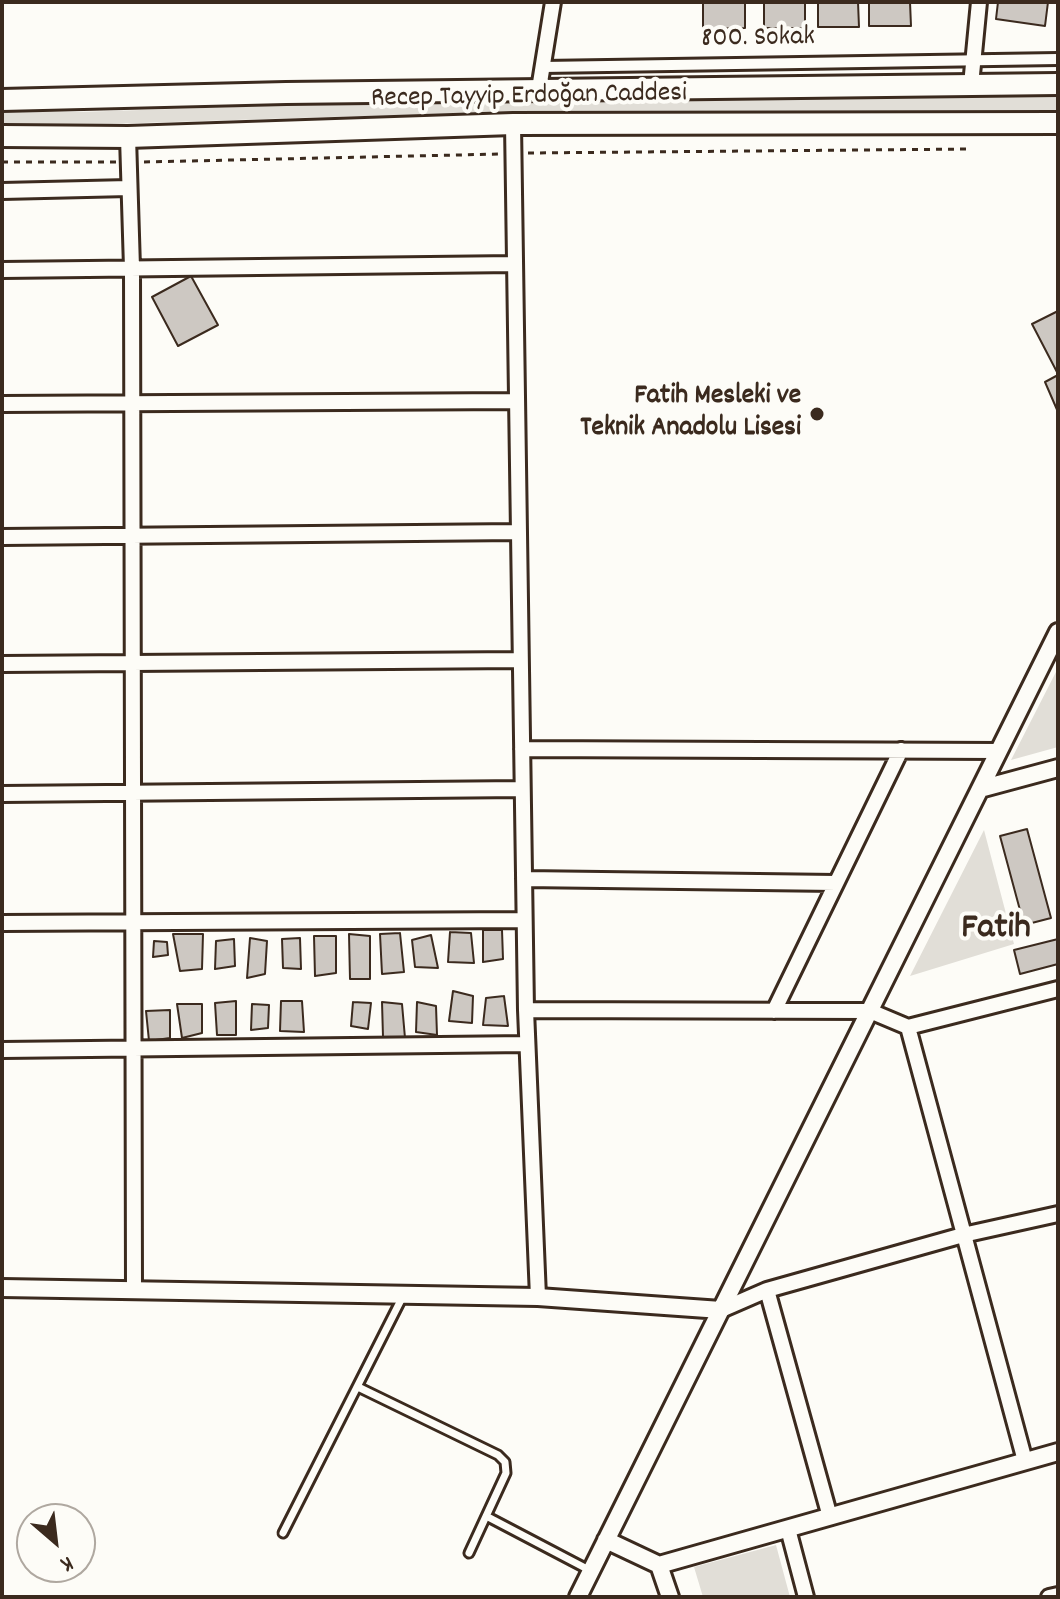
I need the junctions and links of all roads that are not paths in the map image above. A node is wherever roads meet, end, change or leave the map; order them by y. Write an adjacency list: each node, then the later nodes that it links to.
1 (553, 2): 5 (street)
2 (979, 2): 4 (street)
3 (1058, 59): 4 (street, 800. Sokak)
4 (973, 60): 5 (street, 800. Sokak); 7 (street)
5 (543, 67): 8 (street)
6 (1058, 84): 7 (main road, Recep Tayyip Erdoğan Caddesi)
7 (971, 85): 8 (main road, Recep Tayyip Erdoğan Caddesi)
8 (539, 89): 9 (main road, Recep Tayyip Erdoğan Caddesi)
9 (2, 100)
10 (1058, 123): 11 (main road, Recep Tayyip Erdoğan Caddesi)
11 (513, 124): 13 (main road, Recep Tayyip Erdoğan Caddesi); 16 (street)
12 (2, 136): 13 (main road, Recep Tayyip Erdoğan Caddesi)
13 (128, 137): 14 (street)
14 (129, 188): 15 (street); 17 (street)
15 (2, 191)
16 (515, 264): 17 (street); 19 (street)
17 (132, 268): 18 (street); 21 (street)
18 (2, 270)
19 (516, 401): 21 (street); 22 (street)
20 (2, 404): 21 (street)
21 (132, 404): 23 (street)
22 (518, 532): 23 (street); 26 (street)
23 (132, 536): 24 (street); 28 (street)
24 (2, 537)
25 (1058, 632): 31 (street)
26 (520, 660): 28 (street); 29 (street)
27 (2, 664): 28 (street)
28 (133, 664): 35 (street)
29 (522, 749): 30 (street); 33 (street)
30 (901, 750): 31 (street); 38 (street)
31 (999, 751): 34 (street)
32 (1058, 769): 34 (street)
33 (522, 789): 35 (street); 37 (street)
34 (980, 789): 45 (street)
35 (133, 792): 36 (street); 40 (street)
36 (2, 794)
37 (524, 879): 38 (street); 39 (street)
38 (836, 883): 44 (street)
39 (524, 920): 40 (street); 43 (street)
40 (133, 922): 41 (street); 48 (street)
41 (2, 923)
42 (1058, 989): 46 (street)
43 (526, 1010): 44 (street); 47 (street)
44 (774, 1011): 45 (street)
45 (870, 1011): 46 (street); 57 (street)
46 (908, 1027): 51 (street)
47 (527, 1044): 48 (street); 56 (street)
48 (134, 1049): 49 (street); 53 (street)
49 (2, 1050)
50 (1058, 1214): 51 (street)
51 (963, 1235): 54 (street); 60 (street)
52 (2, 1288): 53 (street)
53 (134, 1290): 55 (street)
54 (767, 1290): 57 (street); 62 (street)
55 (404, 1294): 56 (street); 58 (lane)
56 (538, 1297): 57 (street)
57 (721, 1310): 65 (street)
58 (358, 1387): 61 (lane); 64 (lane)
59 (1058, 1452): 60 (street)
60 (1025, 1461): 62 (street)
61 (488, 1517): 66 (lane); 68 (lane)
62 (830, 1517): 63 (street)
63 (788, 1529): 67 (street); 72 (street)
64 (283, 1533)
65 (606, 1540): 67 (street); 68 (street)
66 (469, 1553)
67 (659, 1565): 71 (street)
68 (591, 1571): 70 (street)
69 (1058, 1595): 73 (street)
70 (578, 1597)
71 (670, 1597)
72 (806, 1597)
73 (1049, 1597)

